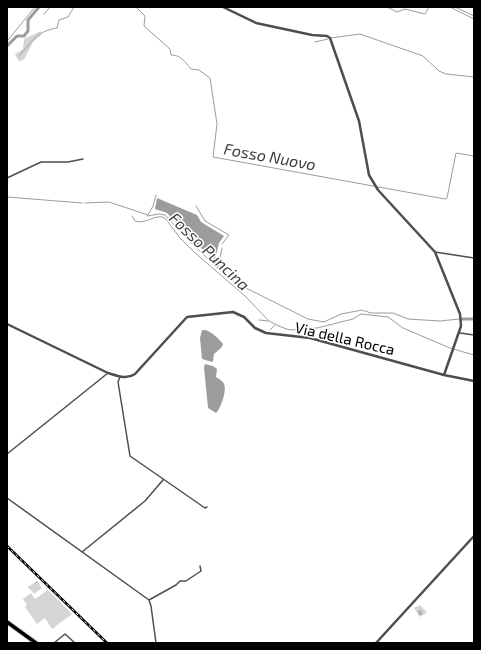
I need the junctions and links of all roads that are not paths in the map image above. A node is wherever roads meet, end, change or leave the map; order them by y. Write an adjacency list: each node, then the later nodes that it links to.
1 (223, 7): 4 (street)
2 (83, 160): 3 (street)
3 (7, 178)
4 (435, 252): 5 (street); 7 (street)
5 (474, 258)
6 (7, 324): 9 (street)
7 (458, 332): 8 (street); 10 (street)
8 (474, 335)
9 (108, 373): 11 (street); 13 (street)
10 (444, 375): 11 (street, Via della Rocca); 12 (street, Via della Rocca)
11 (120, 377): 14 (street)
12 (474, 382)
13 (7, 454)
14 (163, 480): 16 (street); 18 (street)
15 (7, 498): 18 (street)
16 (207, 507)
17 (474, 536): 26 (street)
18 (82, 552): 20 (street)
19 (200, 566): 20 (street)
20 (148, 600): 25 (street)
21 (7, 622): 22 (main road)
22 (36, 643)
23 (54, 643): 24 (street)
24 (75, 643)
25 (156, 643)
26 (376, 643)

